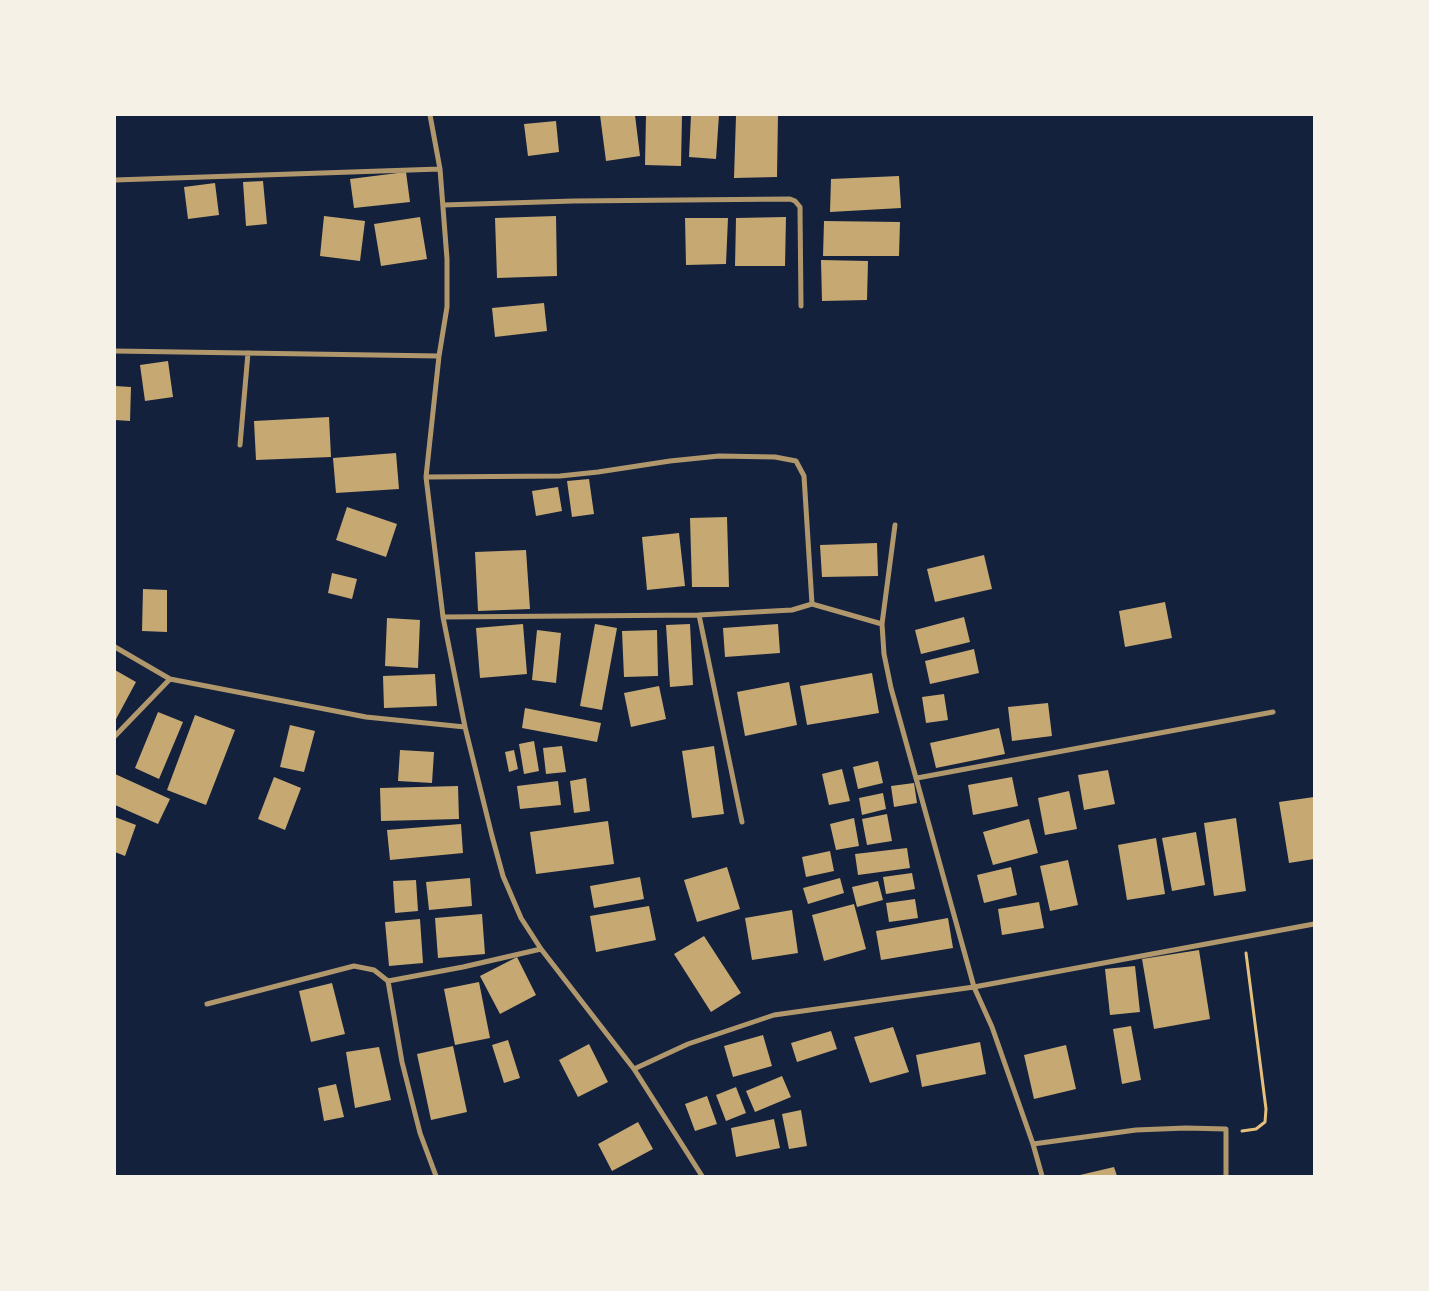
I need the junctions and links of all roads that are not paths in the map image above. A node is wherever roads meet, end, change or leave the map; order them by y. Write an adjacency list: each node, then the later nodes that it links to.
1 (430, 115): 2 (street)
2 (440, 169): 3 (street); 4 (street)
3 (115, 180)
4 (443, 204): 5 (street); 8 (street)
5 (801, 306)
6 (115, 352): 7 (street)
7 (248, 352): 8 (street); 9 (street)
8 (439, 356): 10 (street)
9 (240, 445)
10 (426, 477): 12 (street); 14 (street)
11 (895, 526): 15 (street)
12 (812, 604): 13 (street); 15 (street)
13 (699, 615): 14 (street); 22 (street)
14 (442, 617): 19 (street)
15 (882, 624): 21 (street)
16 (115, 647): 17 (street)
17 (170, 679): 19 (street); 20 (street)
18 (1273, 712): 21 (street)
19 (465, 727): 24 (street)
20 (115, 736)
21 (917, 778): 26 (street)
22 (742, 822)
23 (1314, 924): 26 (street)
24 (541, 949): 25 (street); 28 (street)
25 (388, 981): 27 (street); 30 (street)
26 (974, 987): 28 (street); 29 (street)
27 (207, 1004)
28 (634, 1069): 31 (street)
29 (1033, 1144): 32 (street); 33 (street)
30 (436, 1176)
31 (702, 1176)
32 (1042, 1176)
33 (1226, 1176)

